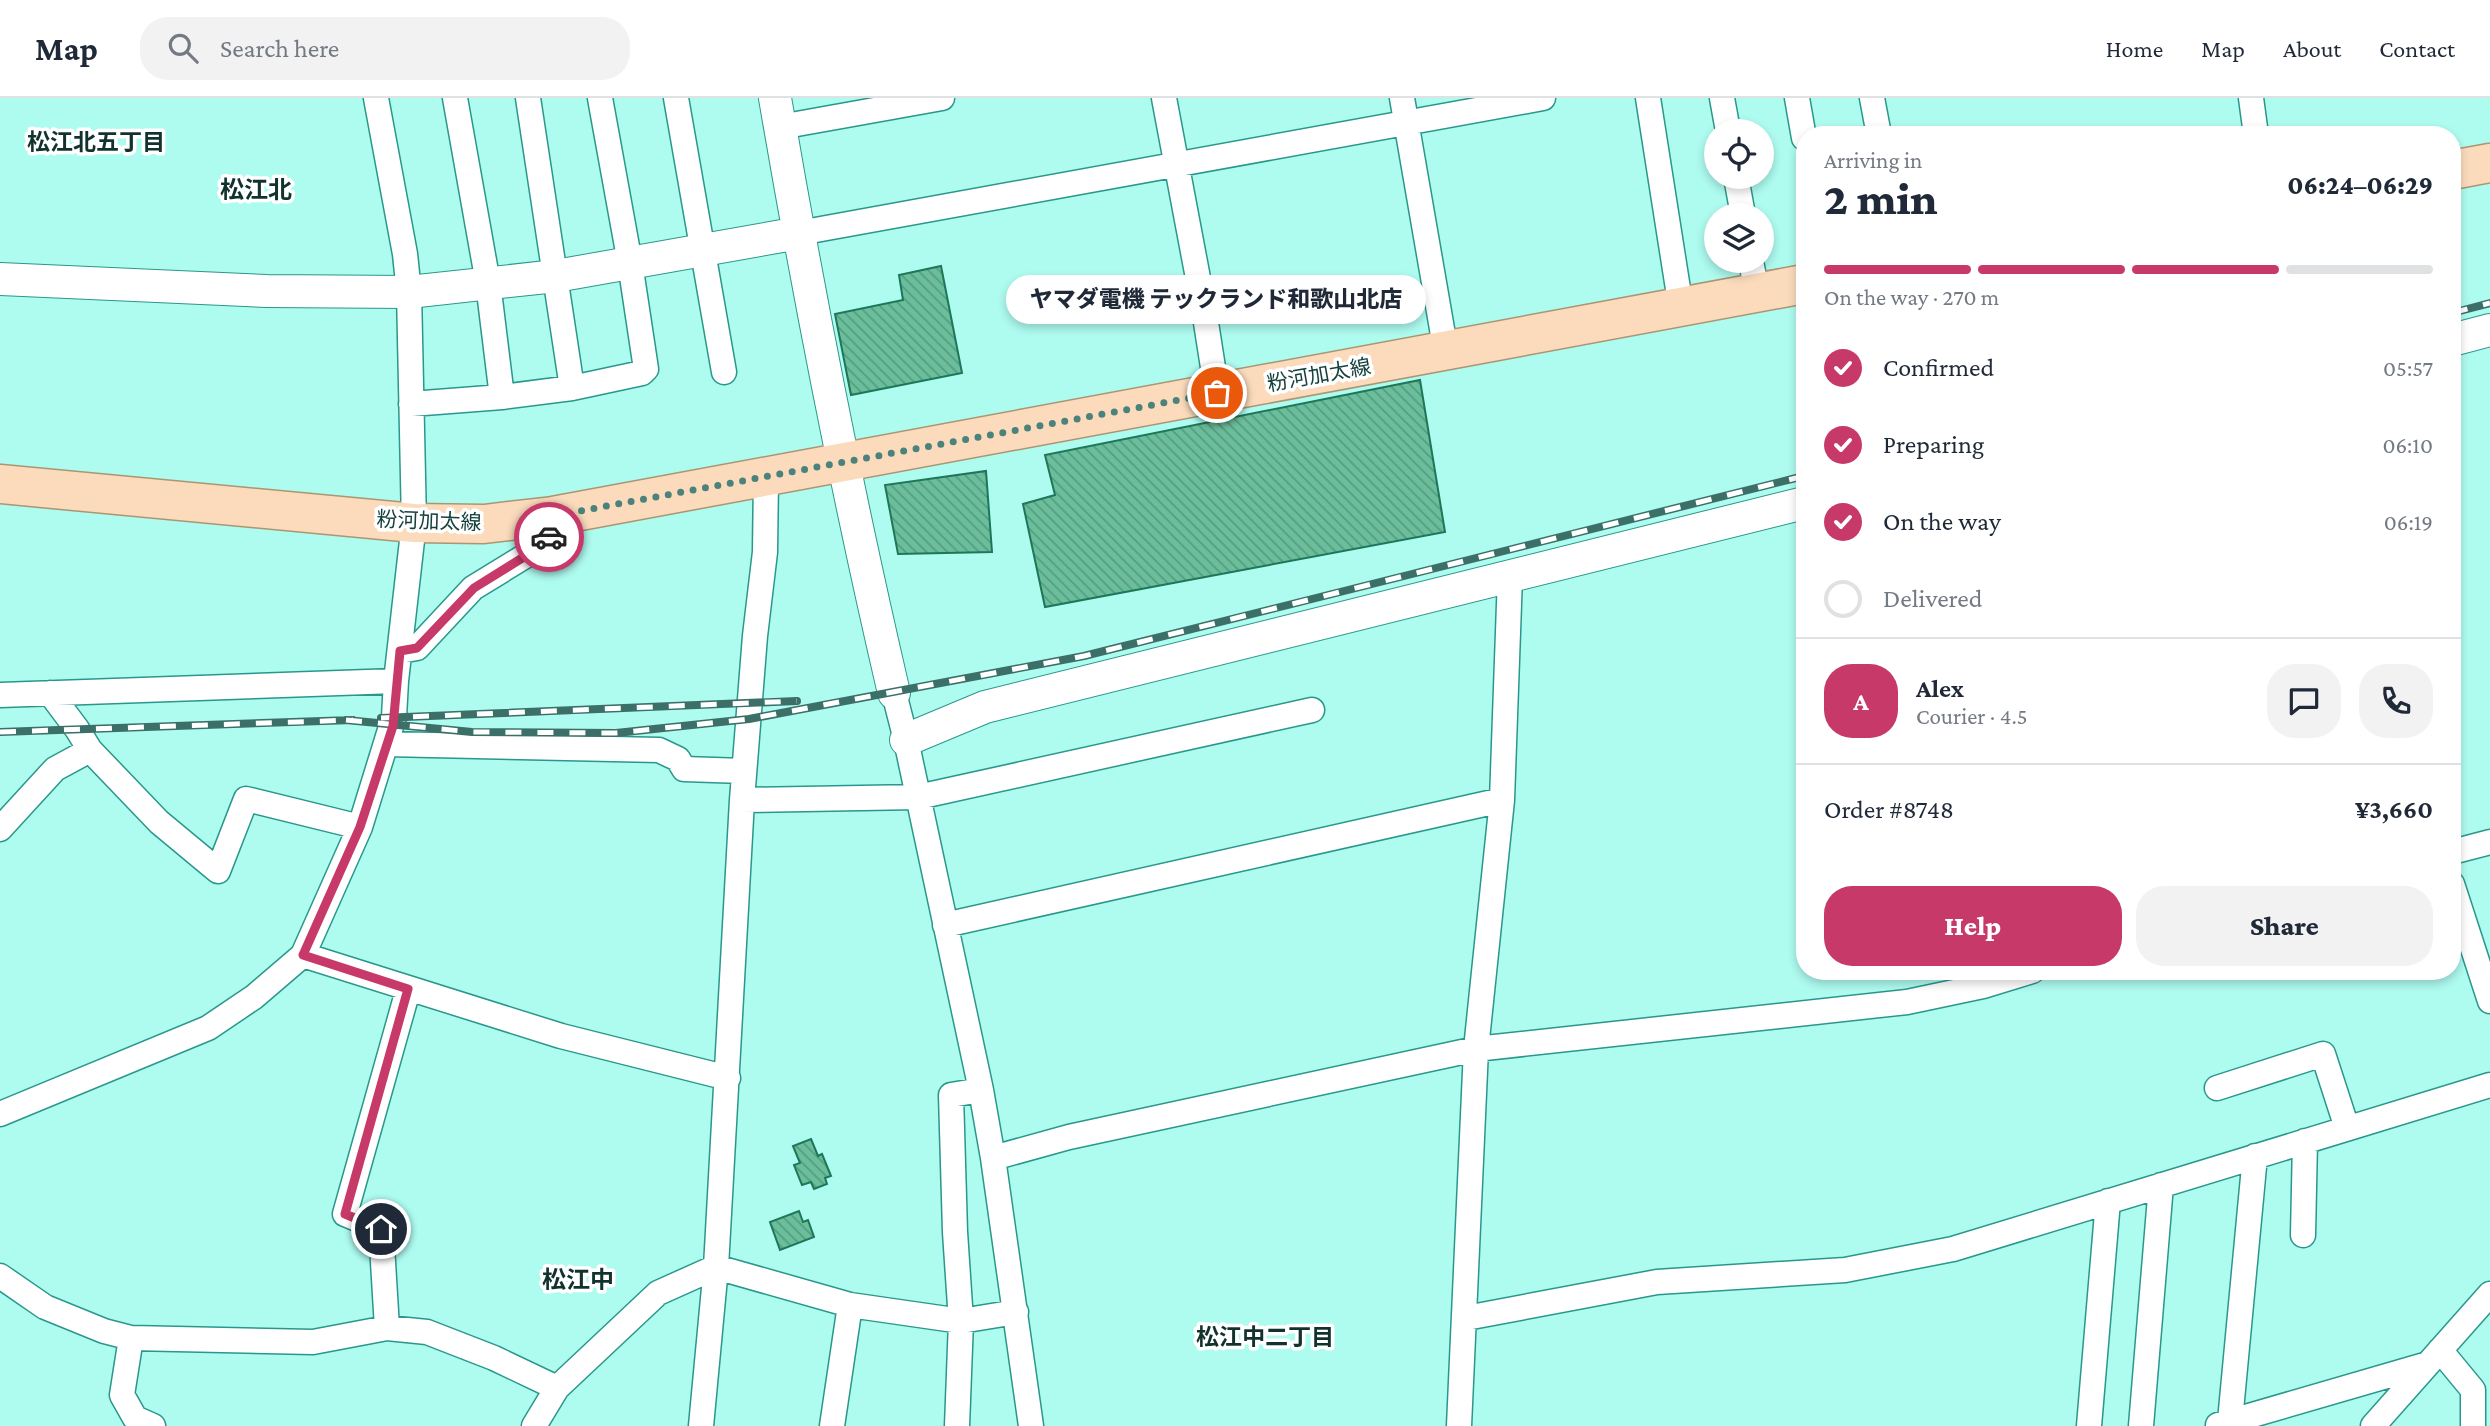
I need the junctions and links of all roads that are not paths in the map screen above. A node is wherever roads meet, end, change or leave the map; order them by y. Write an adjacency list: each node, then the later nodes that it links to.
1 (376, 98): 32 (street)
2 (455, 98): 30 (street)
3 (528, 98): 27 (street)
4 (600, 98): 26 (street)
5 (676, 98): 25 (street)
6 (942, 98): 15 (street)
7 (1164, 98): 22 (street)
8 (1402, 98): 17 (street)
9 (1543, 98): 17 (street)
10 (1648, 98): 33 (street)
11 (1722, 98): 16 (street)
12 (1797, 98): 18 (street)
13 (1872, 98): 19 (street)
14 (2251, 98): 20 (street)
15 (778, 112): 24 (street)
16 (1726, 119)
17 (1406, 123): 22 (street); 36 (street)
18 (1802, 126)
19 (1877, 126)
20 (2255, 126)
21 (2490, 163): 23 (main road)
22 (1177, 166): 24 (street); 39 (street)
23 (2461, 168)
24 (799, 233): 25 (street); 42 (street)
25 (704, 250): 26 (street); 37 (street)
26 (630, 264): 27 (street); 38 (street)
27 (556, 276): 30 (street); 38 (street)
28 (1754, 277): 31 (main road, 粉河加太線); 33 (main road, 粉河加太線)
29 (0, 279): 32 (street)
30 (488, 283): 32 (street); 40 (street)
31 (1796, 283)
32 (409, 292): 41 (street)
33 (1681, 308): 36 (main road, 粉河加太線)
34 (2490, 330): 35 (street)
35 (2461, 338)
36 (1446, 352): 39 (main road, 粉河加太線)
37 (724, 372)
38 (572, 388): 40 (street)
39 (1217, 393): 42 (main road, 粉河加太線)
40 (502, 397): 41 (street)
41 (411, 404): 47 (street)
42 (844, 463): 43 (main road, 粉河加太線); 52 (street)
43 (766, 477): 46 (main road, 粉河加太線); 58 (street)
44 (0, 484): 47 (main road, 粉河加太線)
45 (1796, 505): 48 (street)
46 (553, 516): 47 (main road, 粉河加太線); 49 (street)
47 (414, 523): 49 (street)
48 (1510, 576): 55 (street); 61 (street)
49 (400, 651): 50 (street)
50 (396, 681): 51 (street); 56 (street)
51 (50, 693): 53 (street); 57 (street)
52 (894, 693): 55 (street)
53 (0, 695)
54 (1312, 710): 59 (street)
55 (906, 740): 59 (street)
56 (386, 744): 58 (street); 62 (street)
57 (90, 750): 62 (street); 63 (street)
58 (744, 771): 60 (street)
59 (918, 797): 60 (street); 67 (street)
60 (742, 800): 73 (street)
61 (1502, 800): 67 (street); 72 (street)
62 (360, 827): 68 (street)
63 (0, 829)
64 (2490, 842): 65 (street)
65 (2461, 850)
66 (2461, 912): 71 (street)
67 (945, 925): 76 (street)
68 (303, 955): 70 (street); 77 (street)
69 (2003, 980): 72 (street)
70 (408, 989): 73 (street); 92 (street)
71 (2490, 1001)
72 (1476, 1049): 81 (street); 90 (street)
73 (727, 1078): 85 (street)
74 (2490, 1085): 78 (street)
75 (2217, 1088): 78 (street)
76 (981, 1090): 81 (street); 91 (street)
77 (0, 1114)
78 (2347, 1128): 79 (street)
79 (2305, 1141): 80 (street); 84 (street)
80 (2255, 1156): 82 (street); 96 (street)
81 (993, 1158): 89 (street)
82 (2161, 1185): 83 (street); 105 (street)
83 (2108, 1201): 90 (street); 104 (street)
84 (2303, 1235)
85 (716, 1267): 88 (street); 95 (street); 99 (street)
86 (0, 1276): 93 (street)
87 (2490, 1294): 94 (street)
88 (850, 1305): 91 (street); 100 (street)
89 (1016, 1312): 91 (street); 102 (street)
90 (1466, 1318): 103 (street)
91 (961, 1321): 101 (street)
92 (387, 1328): 93 (street); 95 (street)
93 (131, 1338): 97 (street)
94 (2434, 1357): 96 (street); 106 (street); 107 (street)
95 (557, 1388): 98 (street)
96 (2222, 1424)
97 (153, 1426)
98 (534, 1426)
99 (701, 1426)
100 (832, 1426)
101 (957, 1426)
102 (1031, 1426)
103 (1459, 1426)
104 (2089, 1426)
105 (2141, 1426)
106 (2373, 1426)
107 (2473, 1426)

